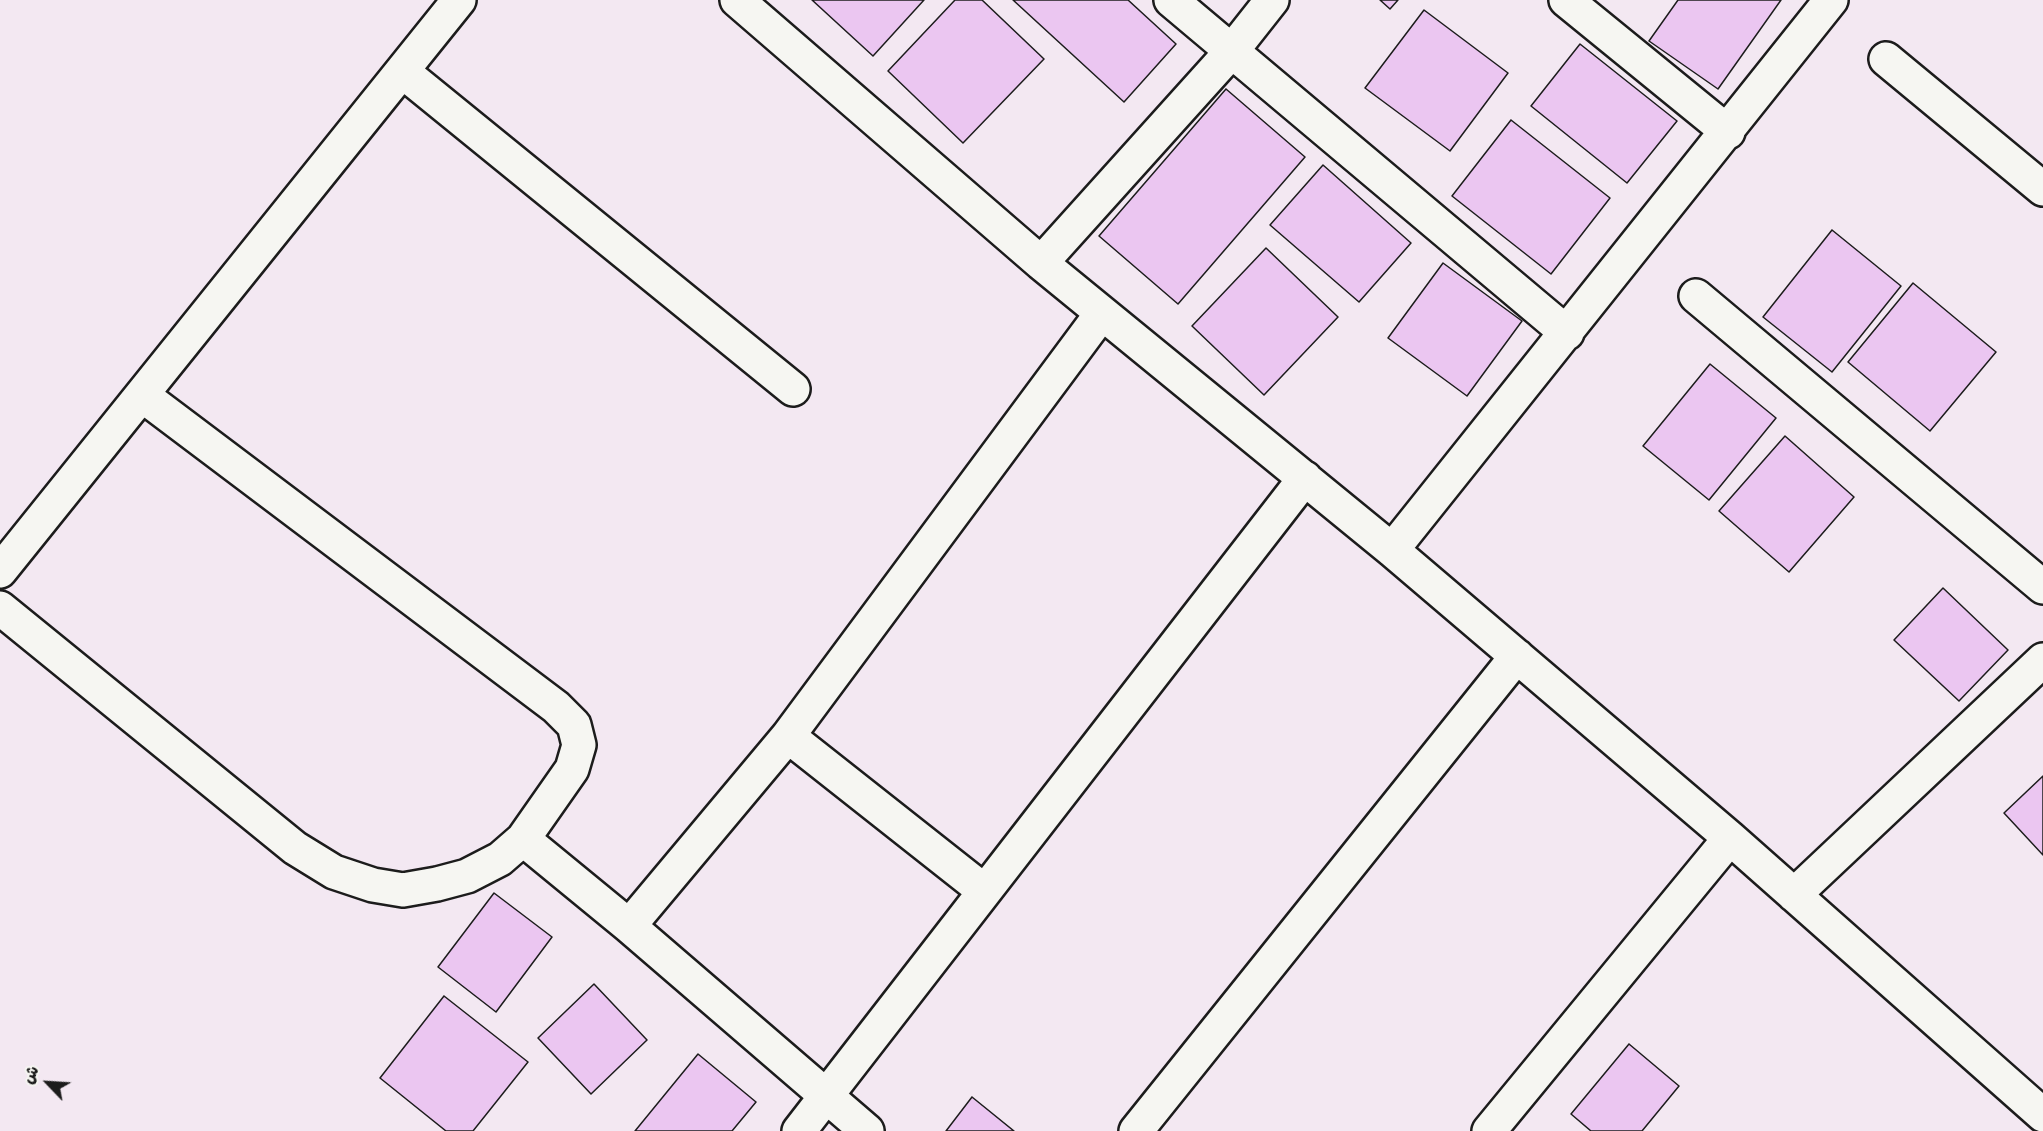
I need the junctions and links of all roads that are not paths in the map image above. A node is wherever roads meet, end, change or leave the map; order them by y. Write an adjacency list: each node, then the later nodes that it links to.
1 (459, 0): 9 (street)
2 (737, 0): 12 (street)
3 (1171, 0): 7 (street)
4 (1272, 0): 7 (street)
5 (1566, 0): 10 (street)
6 (1831, 0): 10 (street)
7 (1231, 52): 12 (street); 15 (street)
8 (1886, 58): 11 (street)
9 (402, 71): 16 (street); 17 (street)
10 (1728, 132): 15 (street)
11 (2043, 189)
12 (1041, 263): 14 (street)
13 (1696, 296): 21 (street)
14 (1102, 313): 18 (street); 25 (street)
15 (1567, 333): 19 (street)
16 (793, 389)
17 (142, 395): 20 (street); 27 (street)
18 (1305, 478): 19 (street); 28 (street)
19 (1392, 550): 23 (street)
20 (0, 571)
21 (2043, 587)
22 (0, 608): 27 (street)
23 (1517, 656): 26 (street); 35 (street)
24 (2043, 660): 29 (street)
25 (788, 736): 28 (street); 30 (street)
26 (1730, 838): 29 (street); 36 (street)
27 (523, 839): 30 (street)
28 (983, 890): 31 (street)
29 (1794, 895): 32 (street)
30 (629, 926): 31 (street)
31 (826, 1098): 33 (street); 34 (street)
32 (2043, 1114)
33 (800, 1131)
34 (867, 1131)
35 (1136, 1131)
36 (1490, 1131)

